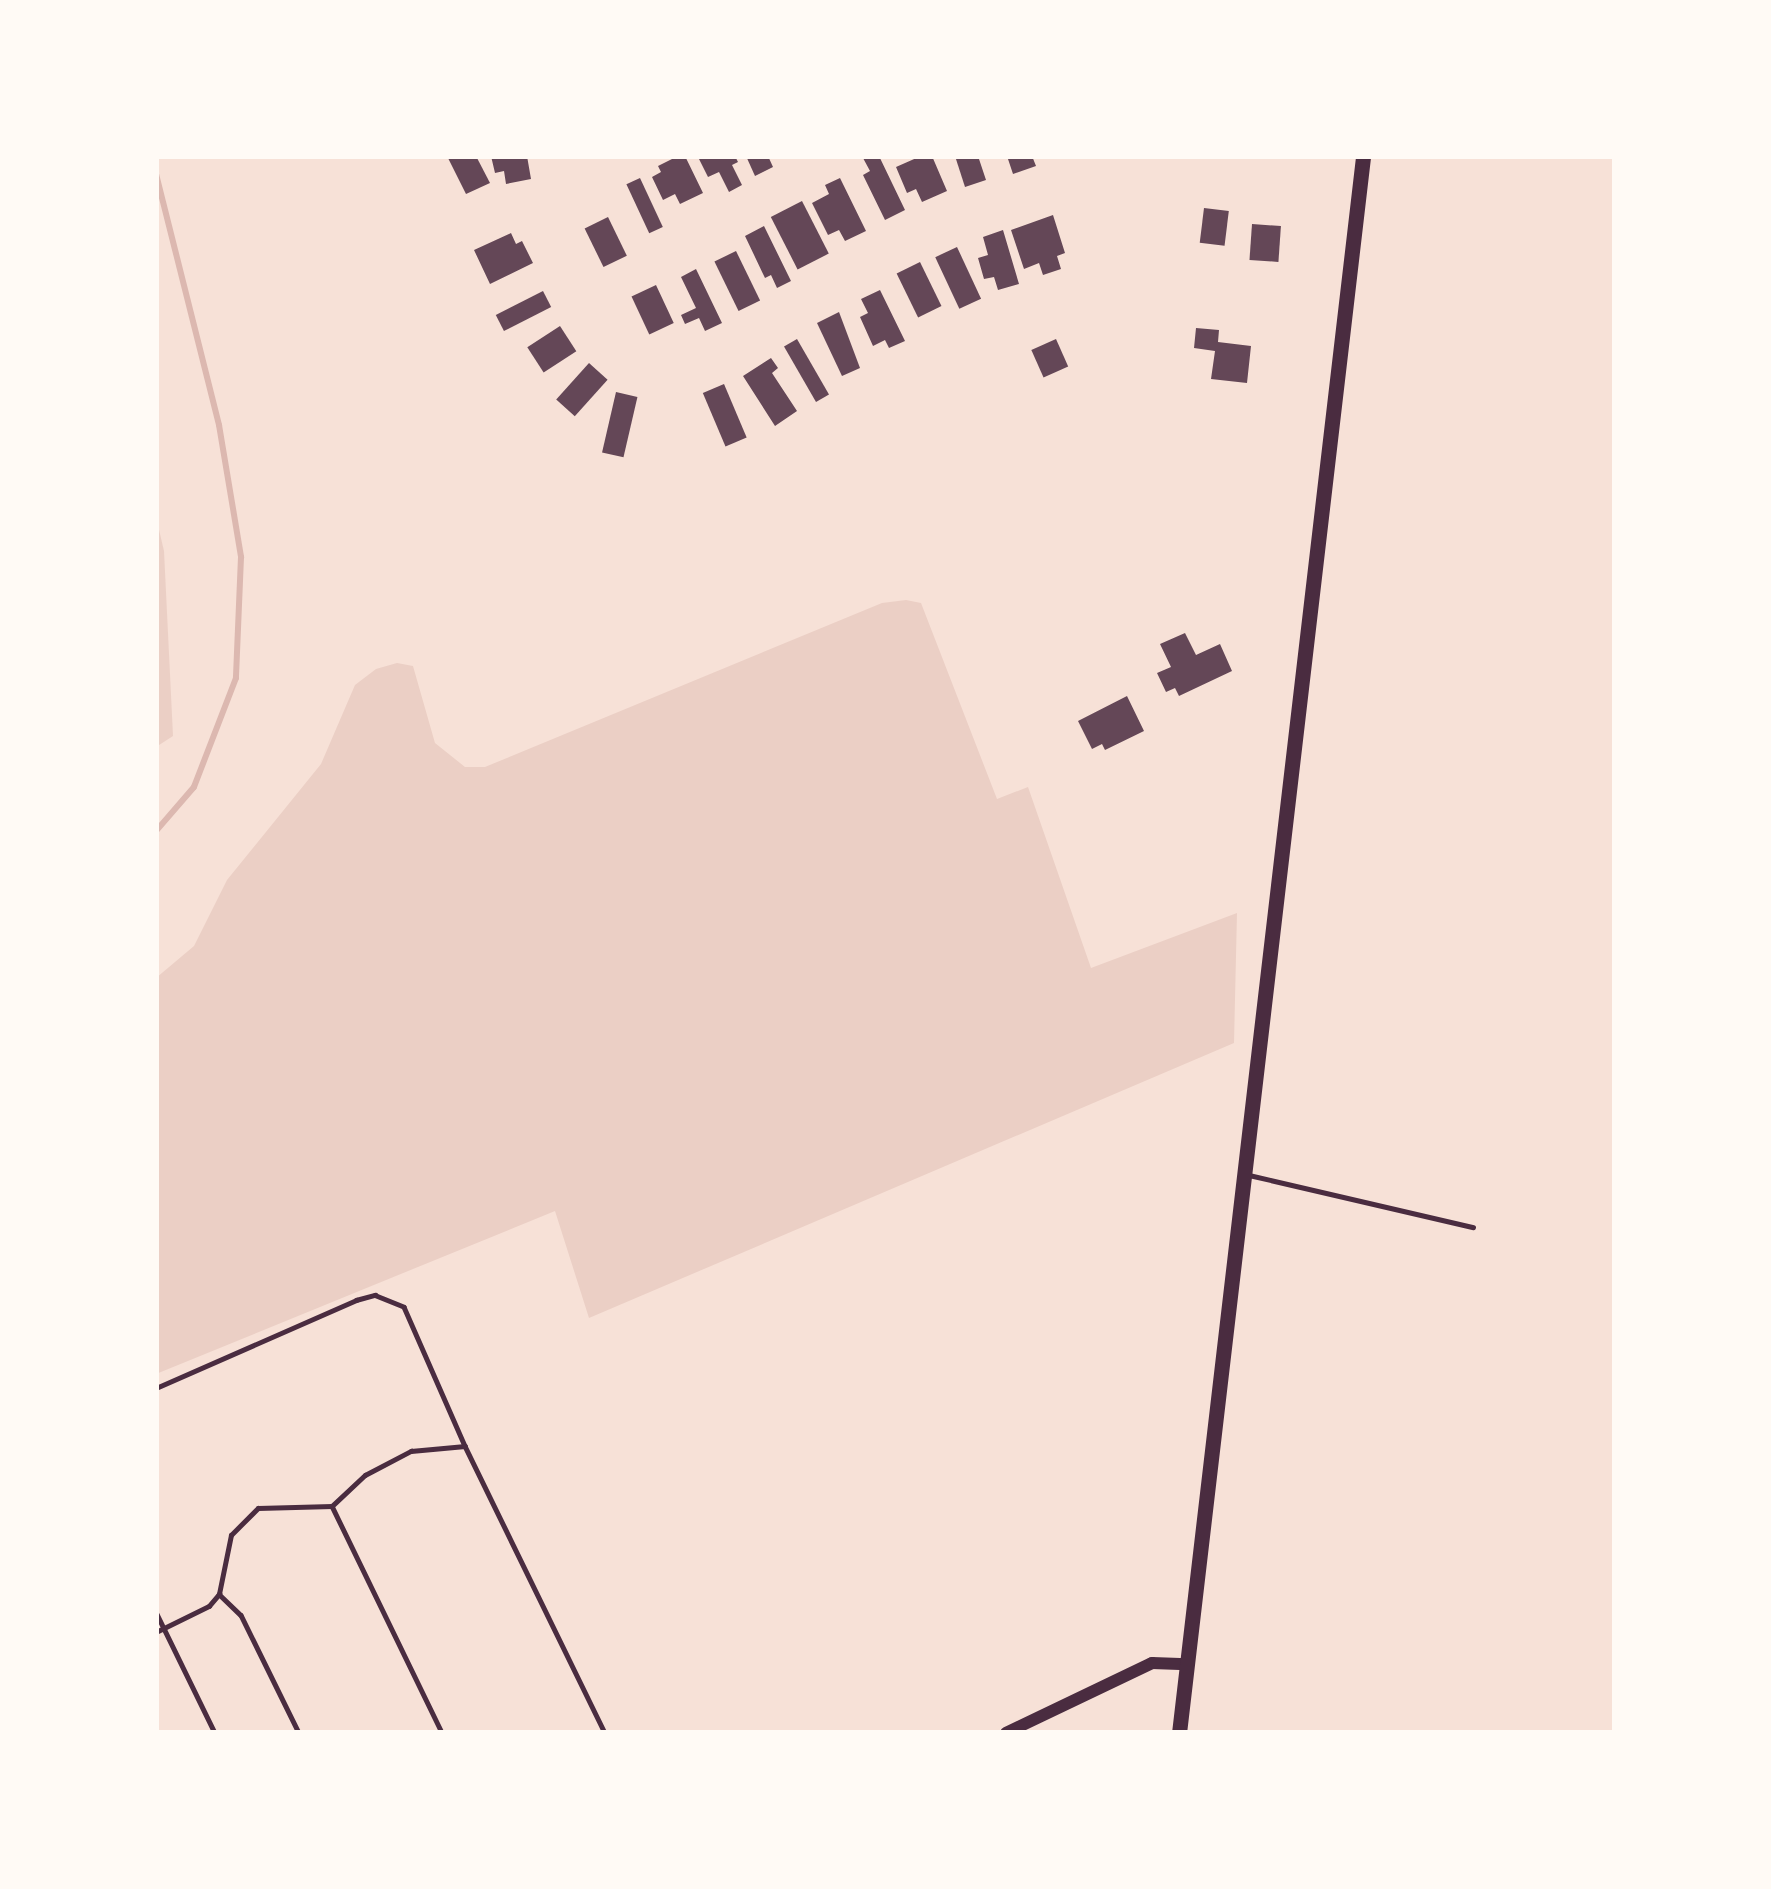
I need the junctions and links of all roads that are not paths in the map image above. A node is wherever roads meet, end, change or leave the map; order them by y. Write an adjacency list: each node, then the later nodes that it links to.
1 (1363, 156): 2 (main road)
2 (1244, 1174): 3 (lane); 11 (main road)
3 (1473, 1227)
4 (156, 1388): 5 (lane)
5 (464, 1446): 6 (lane); 15 (lane)
6 (332, 1507): 7 (lane); 14 (lane)
7 (219, 1594): 9 (lane); 13 (lane)
8 (156, 1612): 9 (lane)
9 (164, 1628): 10 (lane); 12 (lane)
10 (156, 1632)
11 (1187, 1664): 16 (street); 17 (main road)
12 (215, 1733)
13 (299, 1733)
14 (442, 1733)
15 (605, 1733)
16 (1006, 1733)
17 (1179, 1733)

